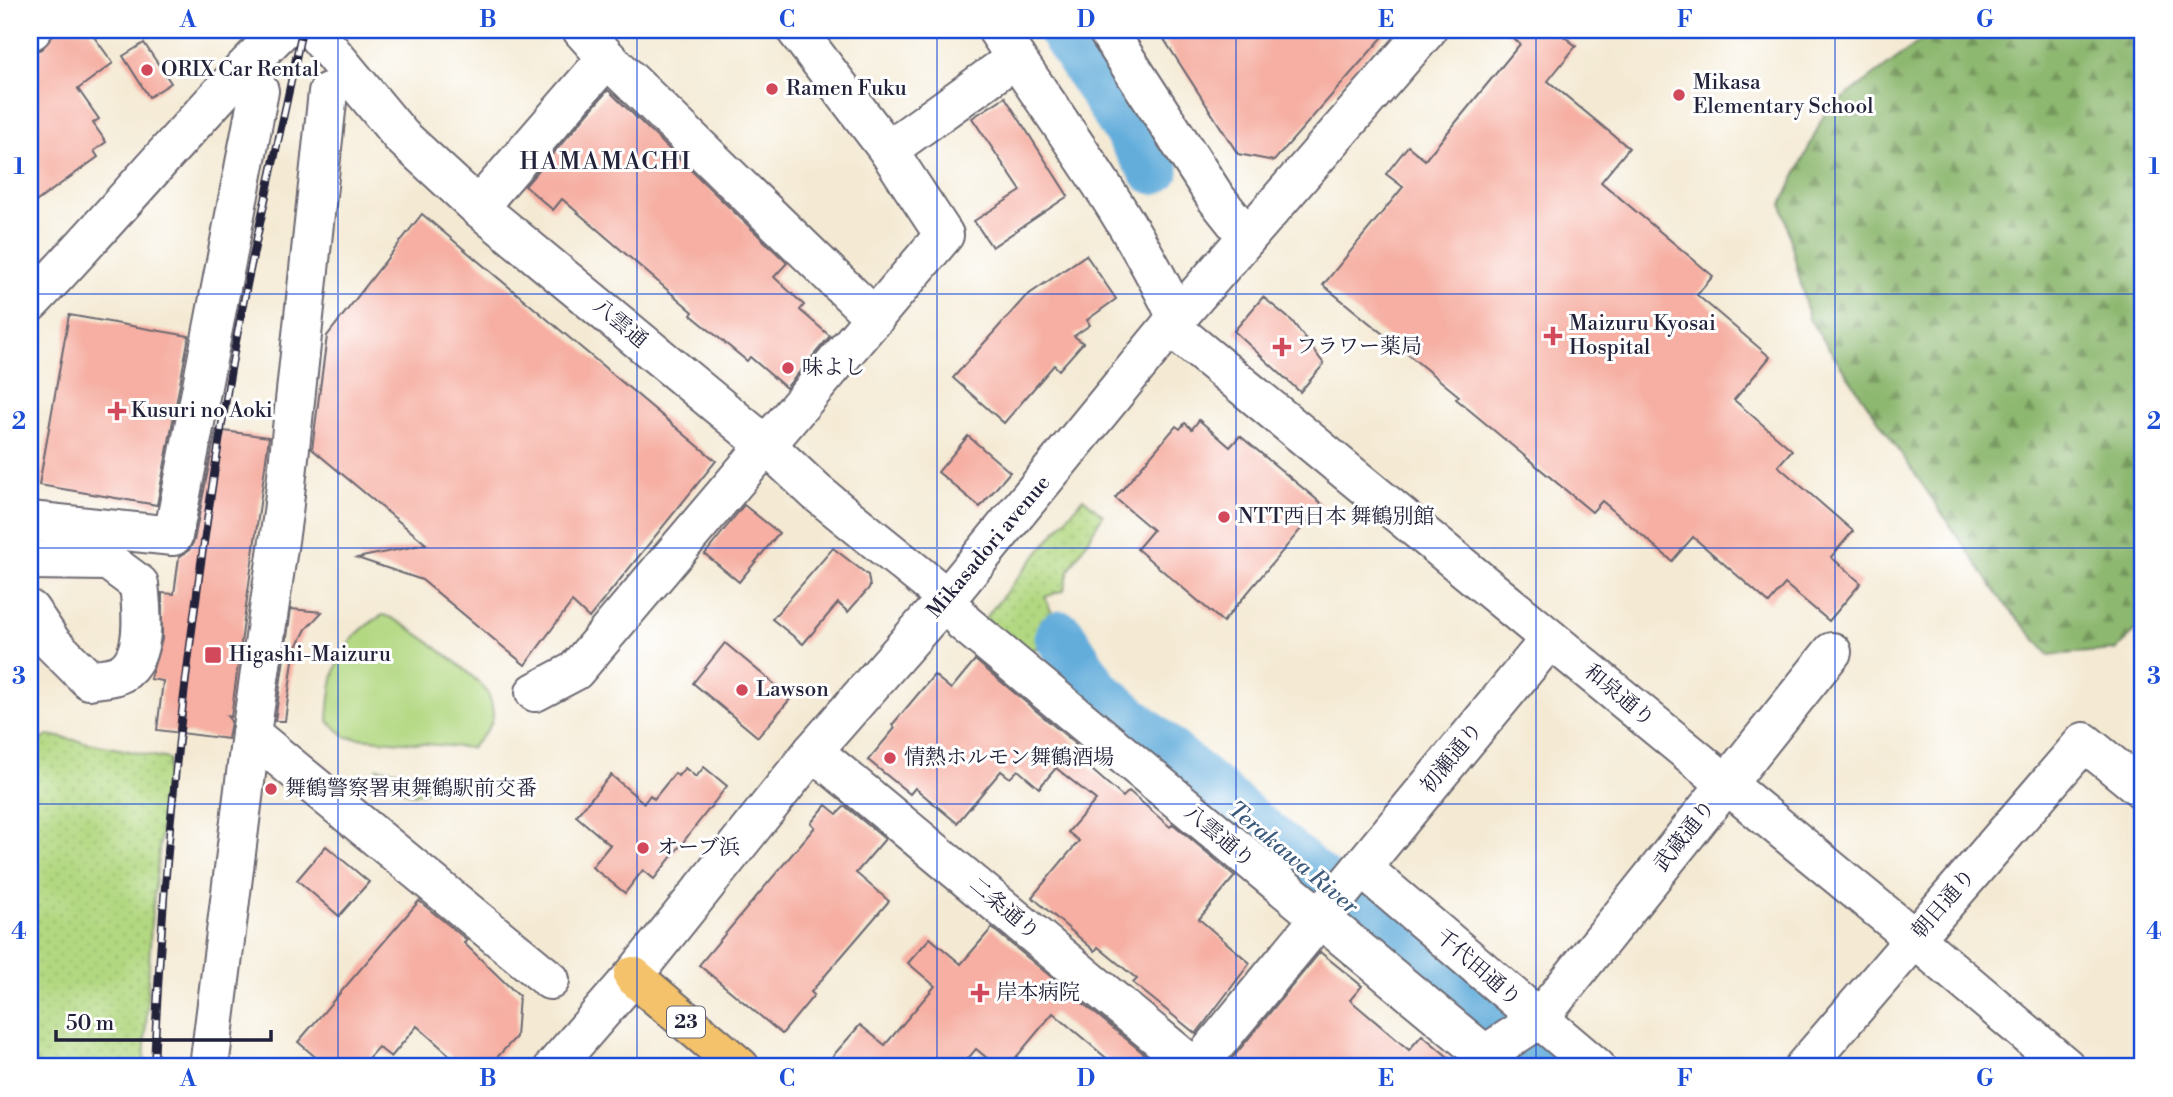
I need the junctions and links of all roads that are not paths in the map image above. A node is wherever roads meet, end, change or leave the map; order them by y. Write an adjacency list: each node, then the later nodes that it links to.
1 (282, 30): 14 (street)
2 (313, 30): 12 (street, 八雲通)
3 (582, 30): 8 (street)
4 (796, 30): 11 (street)
5 (1107, 30): 13 (street)
6 (1427, 30): 13 (street, Mikasadori avenue)
7 (1007, 44): 11 (street); 16 (street)
8 (607, 58): 12 (street); 15 (street)
9 (259, 91): 18 (street)
10 (328, 92): 25 (street)
11 (888, 150): 15 (street)
12 (478, 207): 17 (street, 八雲通)
13 (1247, 237): 16 (street, Mikasadori avenue)
14 (30, 303)
15 (875, 317): 17 (street)
16 (1173, 322): 20 (street, Mikasadori avenue); 22 (street, 和泉通り)
17 (767, 446): 20 (street, 八雲通); 24 (street)
18 (30, 522)
19 (30, 560): 21 (street)
20 (947, 598): 26 (street, Mikasadori avenue); 30 (street, 八雲通り)
21 (30, 610)
22 (1550, 639): 27 (street, 和泉通り); 29 (street, 初瀬通り)
23 (1832, 652): 27 (street, 武蔵通り)
24 (535, 692)
25 (251, 734): 33 (street); 35 (street)
26 (813, 751): 32 (street, Mikasadori avenue); 38 (street, 二条通り)
27 (1726, 784): 31 (street, 和泉通り); 34 (street, 武蔵通り)
28 (2143, 790): 31 (street, 朝日通り)
29 (1357, 873): 30 (street, 初瀬通り); 34 (street, 千代田通り)
30 (1323, 914): 34 (street, 八雲通り); 38 (street, 初瀬通り)
31 (1914, 939): 40 (street, 朝日通り); 41 (street, 和泉通り)
32 (633, 976): 36 (street, Mikasadori avenue); 37 (main road, 23)
33 (550, 980)
34 (1509, 1043): 39 (street, 千代田通り)
35 (209, 1067)
36 (554, 1067)
37 (740, 1067)
38 (1195, 1067)
39 (1595, 1067)
40 (1804, 1067)
41 (2066, 1067)

